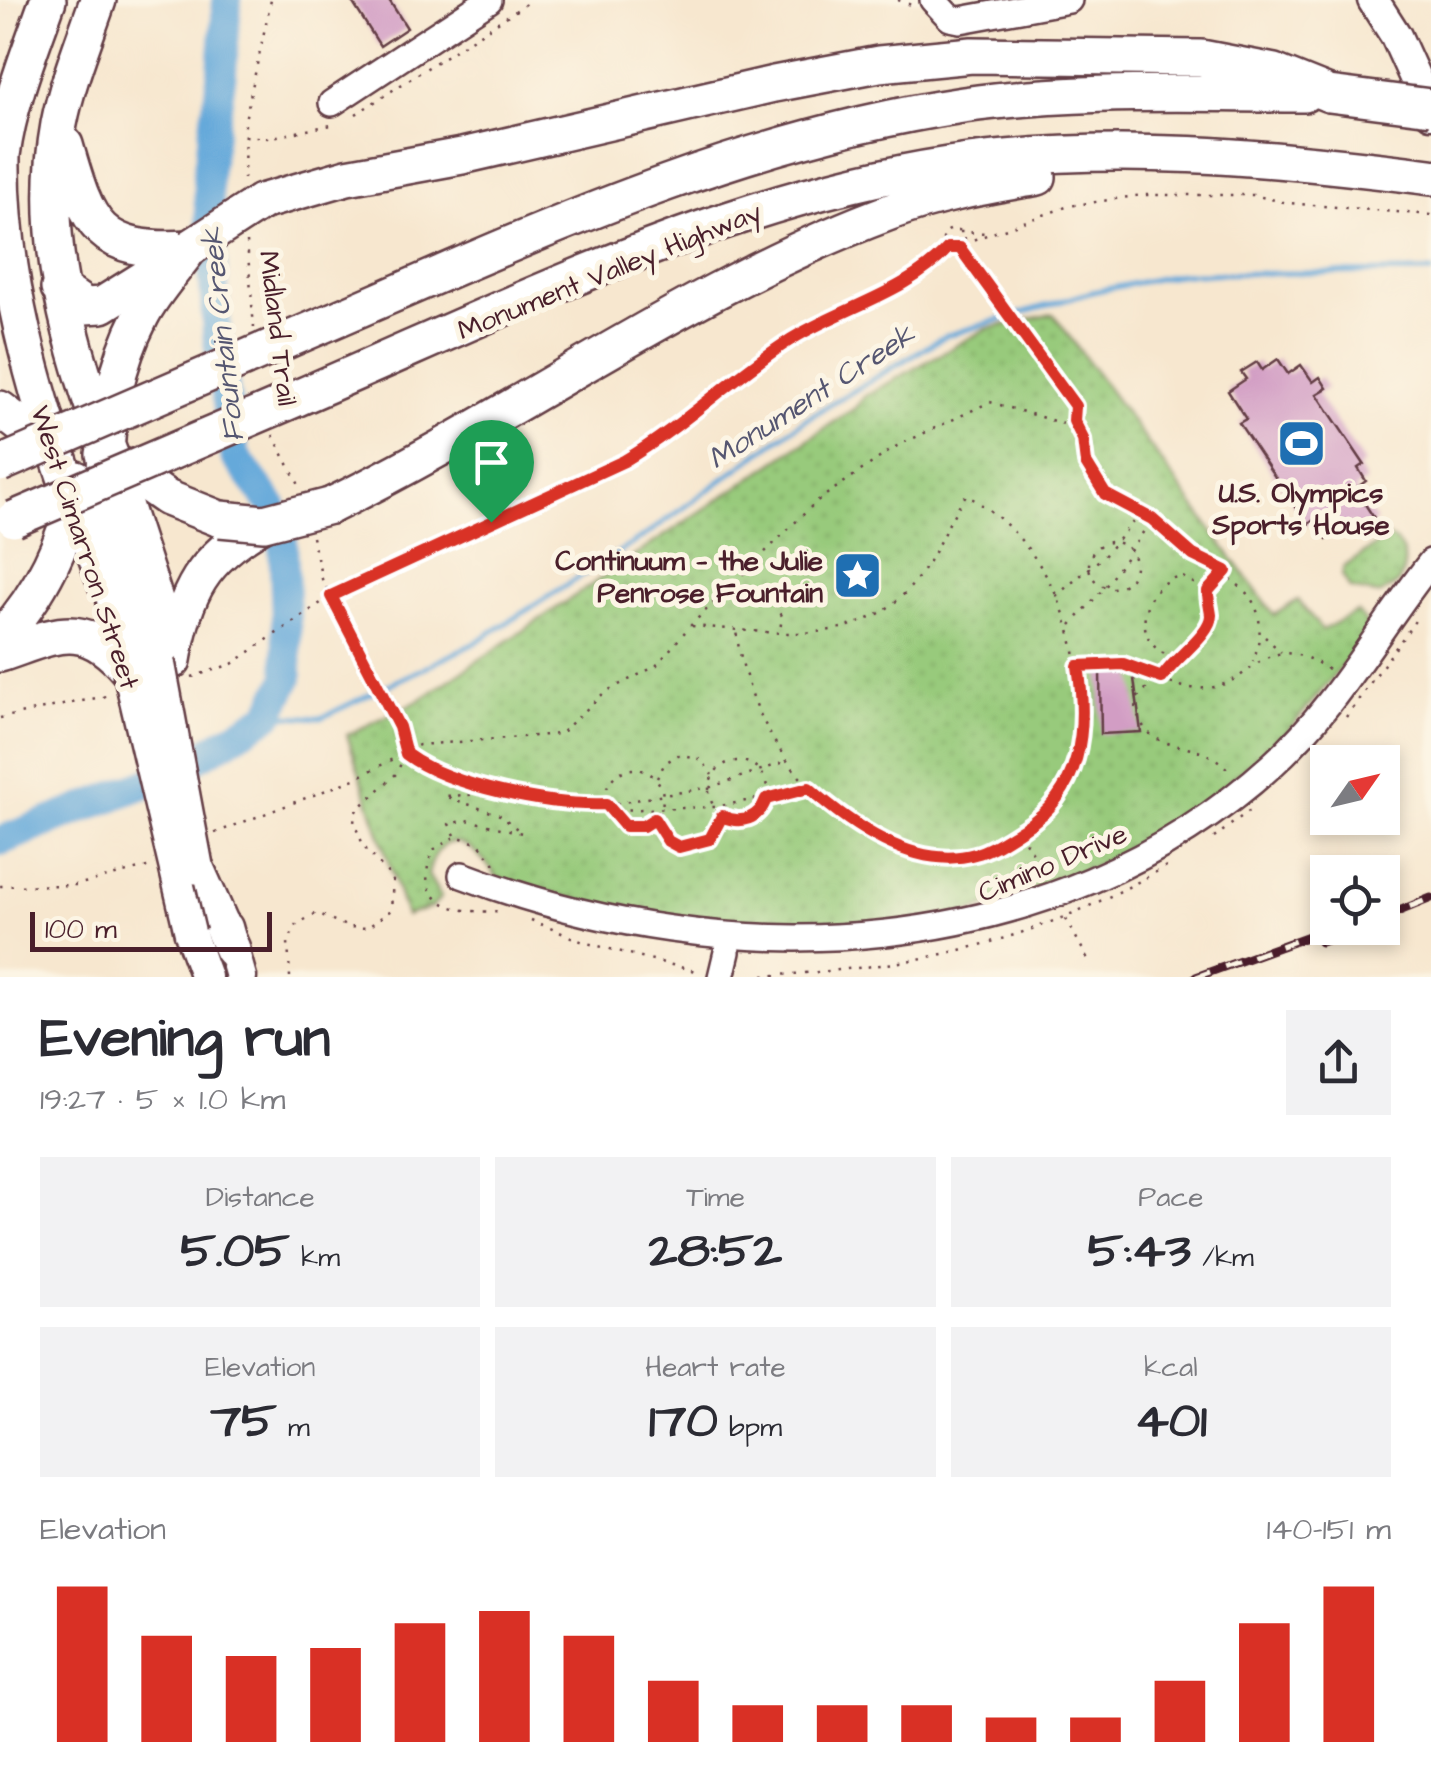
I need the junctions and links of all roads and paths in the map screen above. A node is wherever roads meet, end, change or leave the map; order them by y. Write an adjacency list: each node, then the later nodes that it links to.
1 (48, 0): 18 (highway, West Cimarron Street)
2 (98, 0): 14 (highway, West Cimarron Street)
3 (271, 0): 17 (path)
4 (489, 0): 12 (street)
5 (1069, 0): 7 (street)
6 (1373, 0): 9 (main road)
7 (1038, 3): 8 (street)
8 (942, 9)
9 (1396, 36): 10 (main road); 13 (main road)
10 (1431, 72)
11 (1330, 94): 13 (highway, Monument Valley Highway, bridge); 17 (highway); 28 (highway, Monument Valley Highway)
12 (332, 104)
13 (1431, 110)
14 (59, 125): 26 (highway); 27 (highway, West Cimarron Street)
15 (1162, 155): 16 (highway, Monument Valley Highway); 36 (highway); 38 (highway, Monument Valley Highway, bridge)
16 (1431, 177)
17 (253, 196): 26 (highway, bridge)
18 (0, 201): 32 (highway, West Cimarron Street)
19 (1431, 216): 21 (path)
20 (960, 232): 21 (path); 23 (path); 24 (path)
21 (992, 234): 23 (path)
22 (247, 238): 28 (path, Midland Trail)
23 (964, 243): 25 (path)
24 (948, 248): 25 (path); 47 (path)
25 (960, 248): 30 (path)
26 (173, 260): 27 (highway); 32 (highway)
27 (59, 288): 32 (highway, West Cimarron Street)
28 (269, 340): 33 (highway, Monument Valley Highway, bridge)
29 (0, 409): 32 (highway)
30 (1074, 421): 35 (path); 50 (path)
31 (272, 434): 34 (path, Midland Trail)
32 (87, 459): 39 (highway); 55 (highway); 60 (main road, West Cimarron Street); 60 (highway); 60 (main road, West Cimarron Street)
33 (0, 464)
34 (299, 486)
35 (1140, 514): 37 (path); 40 (path)
36 (320, 518): 39 (highway, bridge); 47 (path)
37 (1152, 519): 41 (path); 44 (path)
38 (7, 523)
39 (223, 533): 60 (highway)
40 (1116, 543): 41 (path); 43 (path); 43 (path)
41 (1131, 552): 45 (path); 45 (path)
42 (1431, 562): 92 (street, Cimino Drive)
43 (1090, 570): 45 (path); 48 (path)
44 (1226, 571): 46 (path); 54 (path)
45 (1105, 587): 51 (path)
46 (1208, 591): 59 (path); 59 (path)
47 (331, 596): 58 (path); 65 (path)
48 (1056, 596): 51 (path); 53 (path)
49 (776, 604): 53 (path)
50 (690, 626): 52 (path); 65 (path)
51 (1069, 627): 63 (path)
52 (736, 632): 53 (path); 66 (path)
53 (780, 633)
54 (1262, 635): 56 (path); 62 (path)
55 (0, 638)
56 (1282, 653): 61 (path); 62 (path)
57 (0, 654): 60 (highway)
58 (246, 654)
59 (1176, 657): 64 (path)
60 (145, 660): 91 (highway, bridge); 93 (main road, West Cimarron Street, bridge)
61 (1339, 660)
62 (1253, 662): 64 (path)
63 (1078, 666): 64 (path); 83 (path)
64 (1162, 678): 69 (path)
65 (406, 754): 75 (path); 94 (path)
66 (786, 762): 68 (path); 74 (path)
67 (1241, 764): 69 (path)
68 (760, 772): 70 (path); 73 (path); 77 (path)
69 (1231, 774): 72 (path)
70 (713, 776): 71 (path); 73 (path)
71 (657, 781): 76 (path); 78 (path)
72 (1220, 781)
73 (710, 787): 76 (path); 79 (path)
74 (809, 788): 77 (path); 83 (path)
75 (498, 789): 78 (path); 84 (path)
76 (663, 796): 78 (path); 80 (path)
77 (766, 799): 79 (path); 81 (path)
78 (606, 804): 80 (path); 82 (path)
79 (714, 807): 80 (path); 81 (path)
80 (659, 811): 82 (path)
81 (722, 816): 82 (path)
82 (654, 819)
83 (1018, 831): 87 (path)
84 (456, 836): 85 (path); 88 (path)
85 (503, 873)
86 (462, 875): 92 (street, Cimino Drive)
87 (1051, 879)
88 (430, 888)
89 (1066, 919): 90 (path)
90 (1089, 961)
91 (237, 963)
92 (724, 965)
93 (206, 977)
94 (290, 977)

